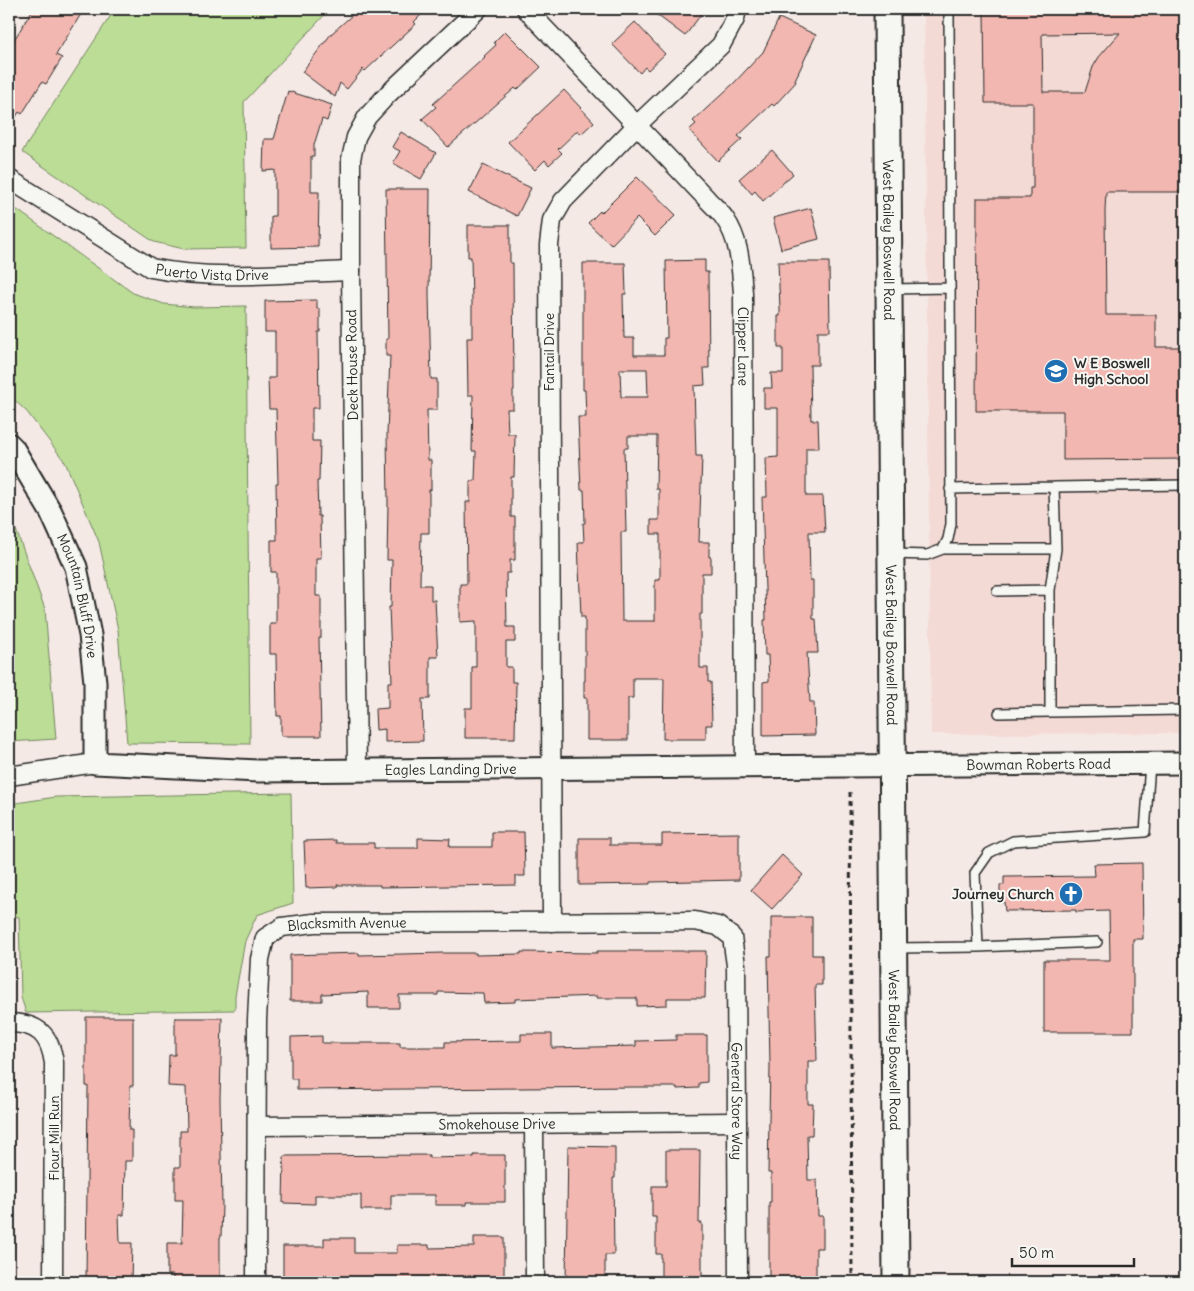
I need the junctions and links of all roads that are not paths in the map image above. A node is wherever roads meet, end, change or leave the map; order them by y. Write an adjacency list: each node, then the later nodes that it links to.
1 (478, 9): 8 (street, Deck House Road)
2 (526, 9): 6 (street, Clipper Lane)
3 (737, 9): 6 (street, Fantail Drive)
4 (887, 9): 10 (main road, West Bailey Boswell Road)
5 (950, 9): 9 (lane)
6 (637, 125): 27 (street, Clipper Lane); 28 (street, Fantail Drive)
7 (9, 178): 8 (street, Puerto Vista Drive)
8 (351, 271): 29 (street, Deck House Road)
9 (950, 288): 10 (lane); 14 (lane)
10 (889, 289): 17 (main road, West Bailey Boswell Road)
11 (9, 444): 23 (street, Mountain Bluff Drive)
12 (1185, 485): 13 (lane)
13 (1054, 487): 14 (lane); 16 (lane)
14 (950, 489): 15 (lane)
15 (943, 549): 16 (lane); 17 (lane)
16 (1056, 550): 18 (lane)
17 (891, 554): 26 (main road, West Bailey Boswell Road)
18 (1050, 590): 19 (lane); 21 (lane)
19 (997, 591)
20 (1185, 710): 21 (lane)
21 (1050, 712): 22 (lane)
22 (999, 713)
23 (95, 763): 29 (street, Eagles Landing Drive); 30 (street, Eagles Landing Drive)
24 (1150, 764): 25 (street, Bowman Roberts Road); 26 (street, Bowman Roberts Road); 34 (lane)
25 (1185, 764)
26 (894, 765): 27 (street, Eagles Landing Drive); 35 (main road, West Bailey Boswell Road)
27 (744, 767): 28 (street, Eagles Landing Drive)
28 (550, 768): 29 (street, Eagles Landing Drive); 31 (street, Fantail Drive)
29 (357, 770)
30 (9, 776)
31 (552, 922): 32 (street, Blacksmith Avenue); 39 (street, Blacksmith Avenue)
32 (718, 926): 37 (street, General Store Way)
33 (1096, 942): 34 (lane)
34 (978, 947): 35 (lane)
35 (893, 948): 44 (main road, West Bailey Boswell Road)
36 (9, 1023): 40 (street, Flour Mill Run)
37 (737, 1122): 38 (street, Smokehouse Drive); 43 (street, General Store Way)
38 (534, 1124): 39 (street, Smokehouse Drive); 42 (street)
39 (257, 1126): 41 (street, Blacksmith Avenue)
40 (53, 1282)
41 (256, 1282)
42 (535, 1282)
43 (738, 1282)
44 (896, 1282)

